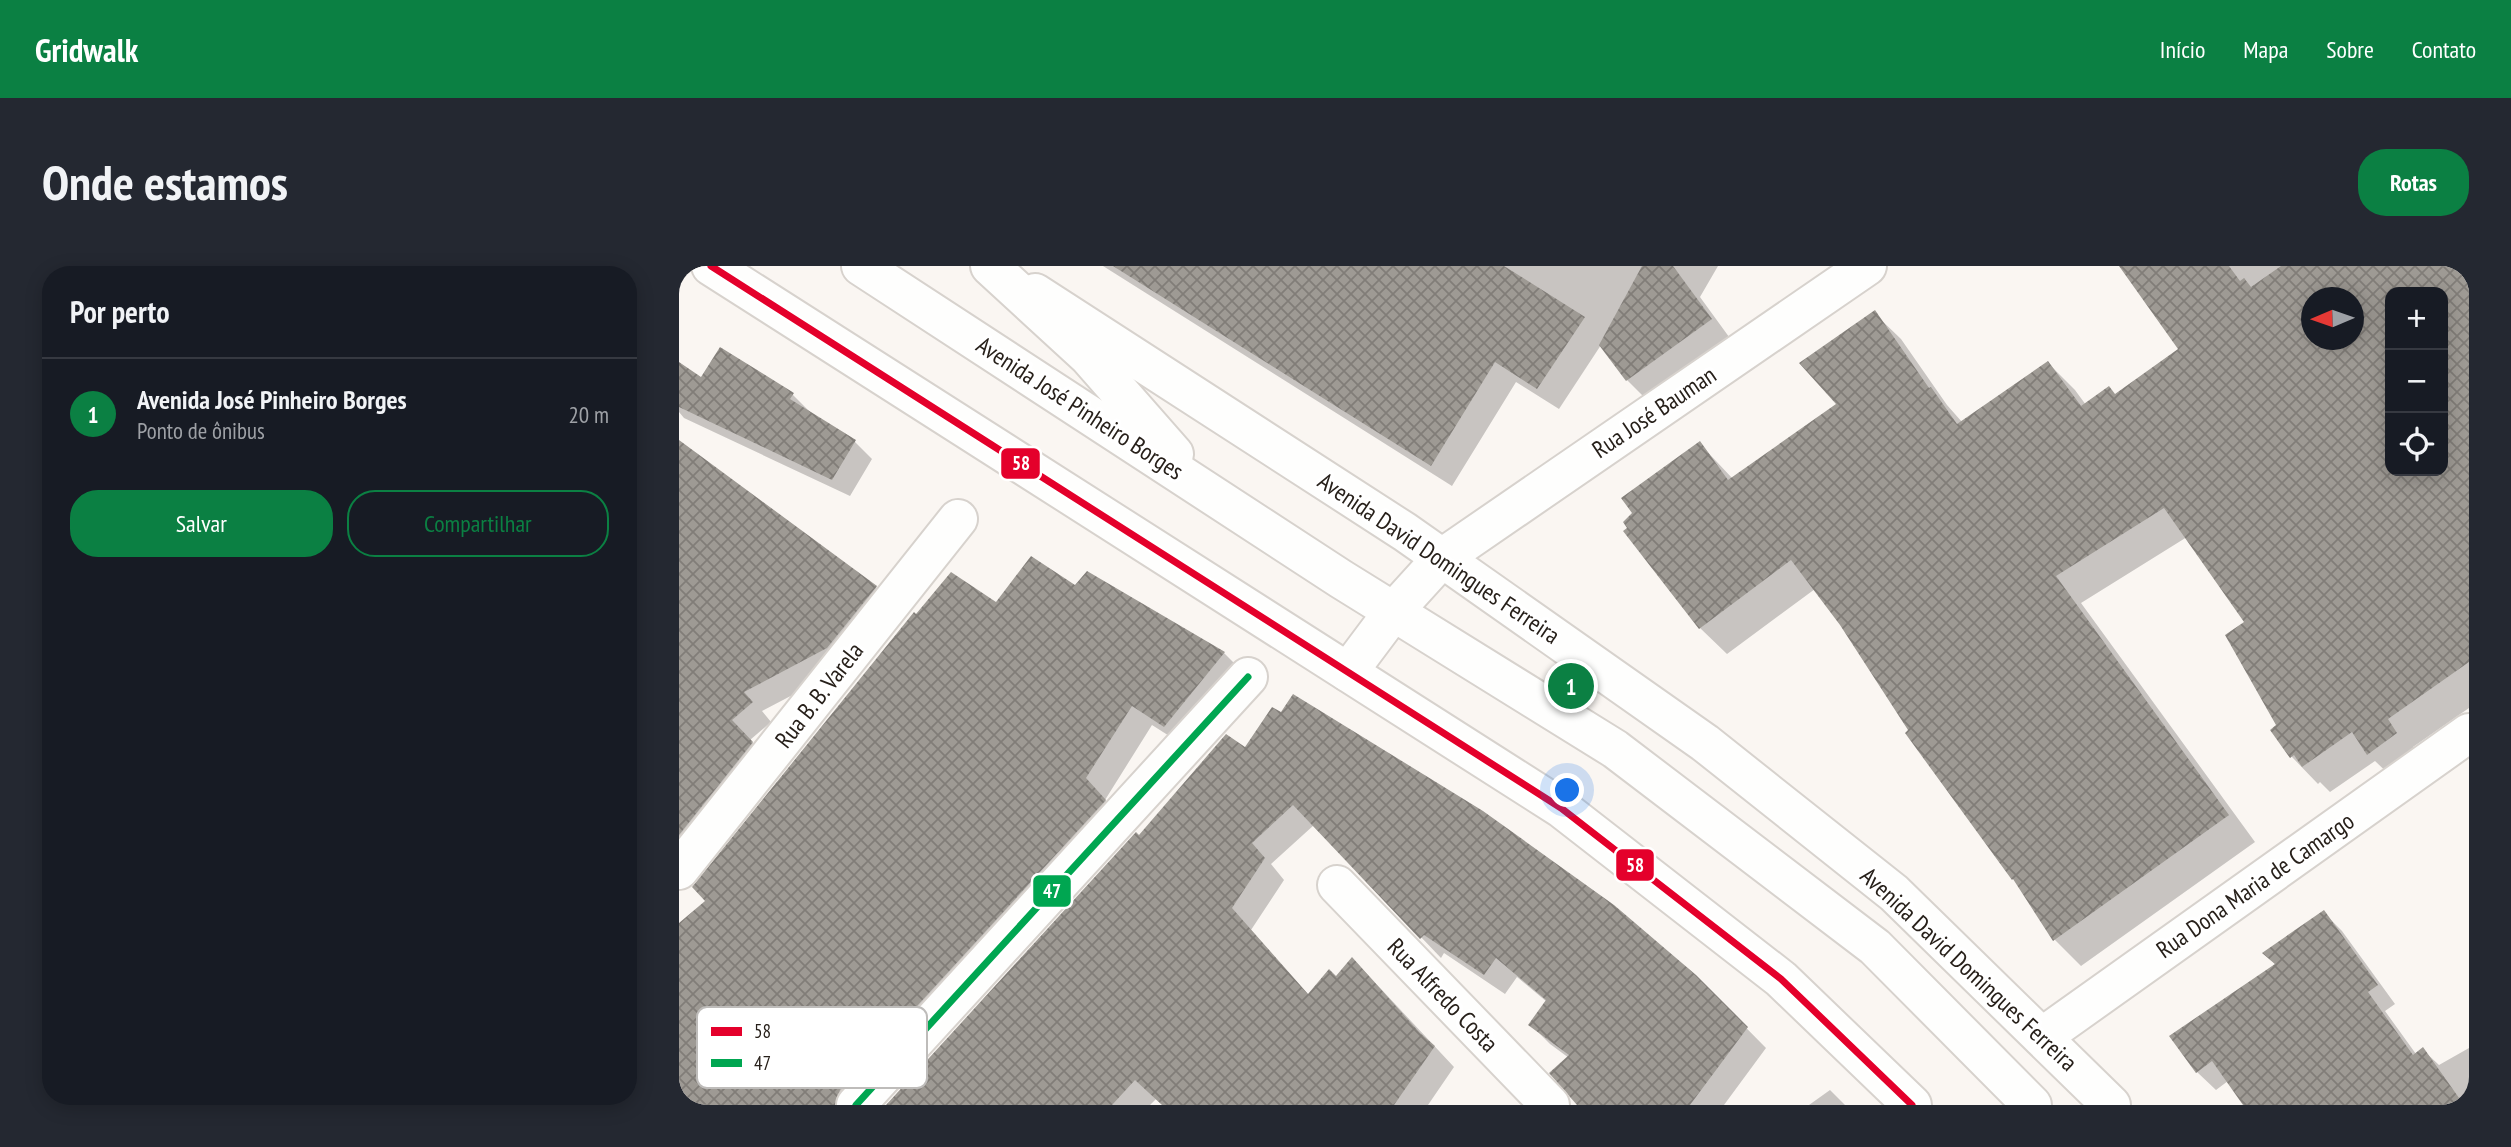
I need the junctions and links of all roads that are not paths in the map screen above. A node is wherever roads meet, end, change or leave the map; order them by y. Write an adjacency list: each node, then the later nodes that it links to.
1 (711, 266): 9 (street)
2 (861, 266): 5 (street, Avenida José Pinheiro Borges)
3 (992, 266): 5 (street); 7 (street, Avenida David Domingues Ferreira)
4 (1867, 266): 7 (street, Rua José Bauman)
5 (1206, 489): 8 (street, Avenida José Pinheiro Borges)
6 (958, 519): 12 (street, Rua B. B. Varela)
7 (1441, 558): 8 (street, Rua José Bauman); 15 (street, Avenida David Domingues Ferreira)
8 (1393, 612): 9 (street, Rua José Bauman); 20 (street, Avenida José Pinheiro Borges)
9 (1348, 672): 19 (street)
10 (1248, 677): 14 (street)
11 (2469, 733): 15 (street, Rua Dona Maria de Camargo)
12 (679, 870)
13 (1337, 885): 18 (street, Rua Alfredo Costa)
14 (927, 1027)
15 (2042, 1037): 21 (street, Avenida David Domingues Ferreira)
16 (872, 1088): 17 (street)
17 (856, 1105)
18 (1550, 1105)
19 (1912, 1105)
20 (2032, 1105)
21 (2111, 1105)

